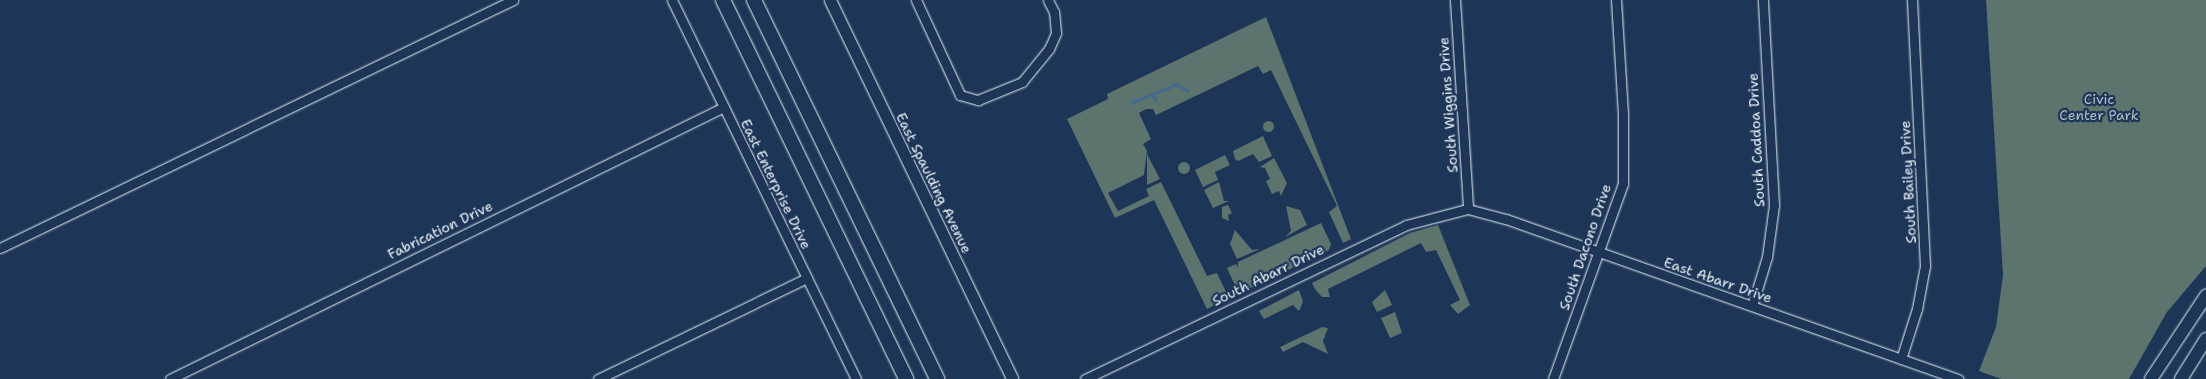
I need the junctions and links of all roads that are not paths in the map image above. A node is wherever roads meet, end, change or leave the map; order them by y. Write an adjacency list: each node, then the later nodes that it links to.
1 (512, 0): 14 (street)
2 (672, 0): 12 (street, East Enterprise Drive)
3 (723, 0): 24 (highway)
4 (754, 0): 25 (highway)
5 (830, 0): 26 (street, East Spaulding Avenue)
6 (916, 0): 7 (street)
7 (1048, 0)
8 (1455, 0): 13 (street, South Wiggins Drive)
9 (1616, 0): 15 (street, South Dacono Drive)
10 (1763, 0): 18 (street, South Caddoa Drive)
11 (1912, 0): 20 (street, South Bailey Drive)
12 (724, 107): 16 (street, East Enterprise Drive); 21 (street, Fabrication Drive)
13 (1468, 209): 15 (street, East Abarr Drive); 27 (street, South Abarr Drive)
14 (0, 248)
15 (1598, 252): 18 (street, East Abarr Drive); 28 (street, South Dacono Drive)
16 (806, 278): 22 (street); 23 (street, East Enterprise Drive)
17 (2206, 296): 30 (main road)
18 (1752, 306): 20 (street, East Abarr Drive)
19 (2206, 339): 31 (main road)
20 (1901, 359): 29 (street, East Abarr Drive)
21 (170, 379)
22 (598, 379)
23 (856, 379)
24 (906, 379)
25 (937, 379)
26 (1012, 379)
27 (1085, 379)
28 (1553, 379)
29 (1958, 379)
30 (2151, 379)
31 (2181, 379)

